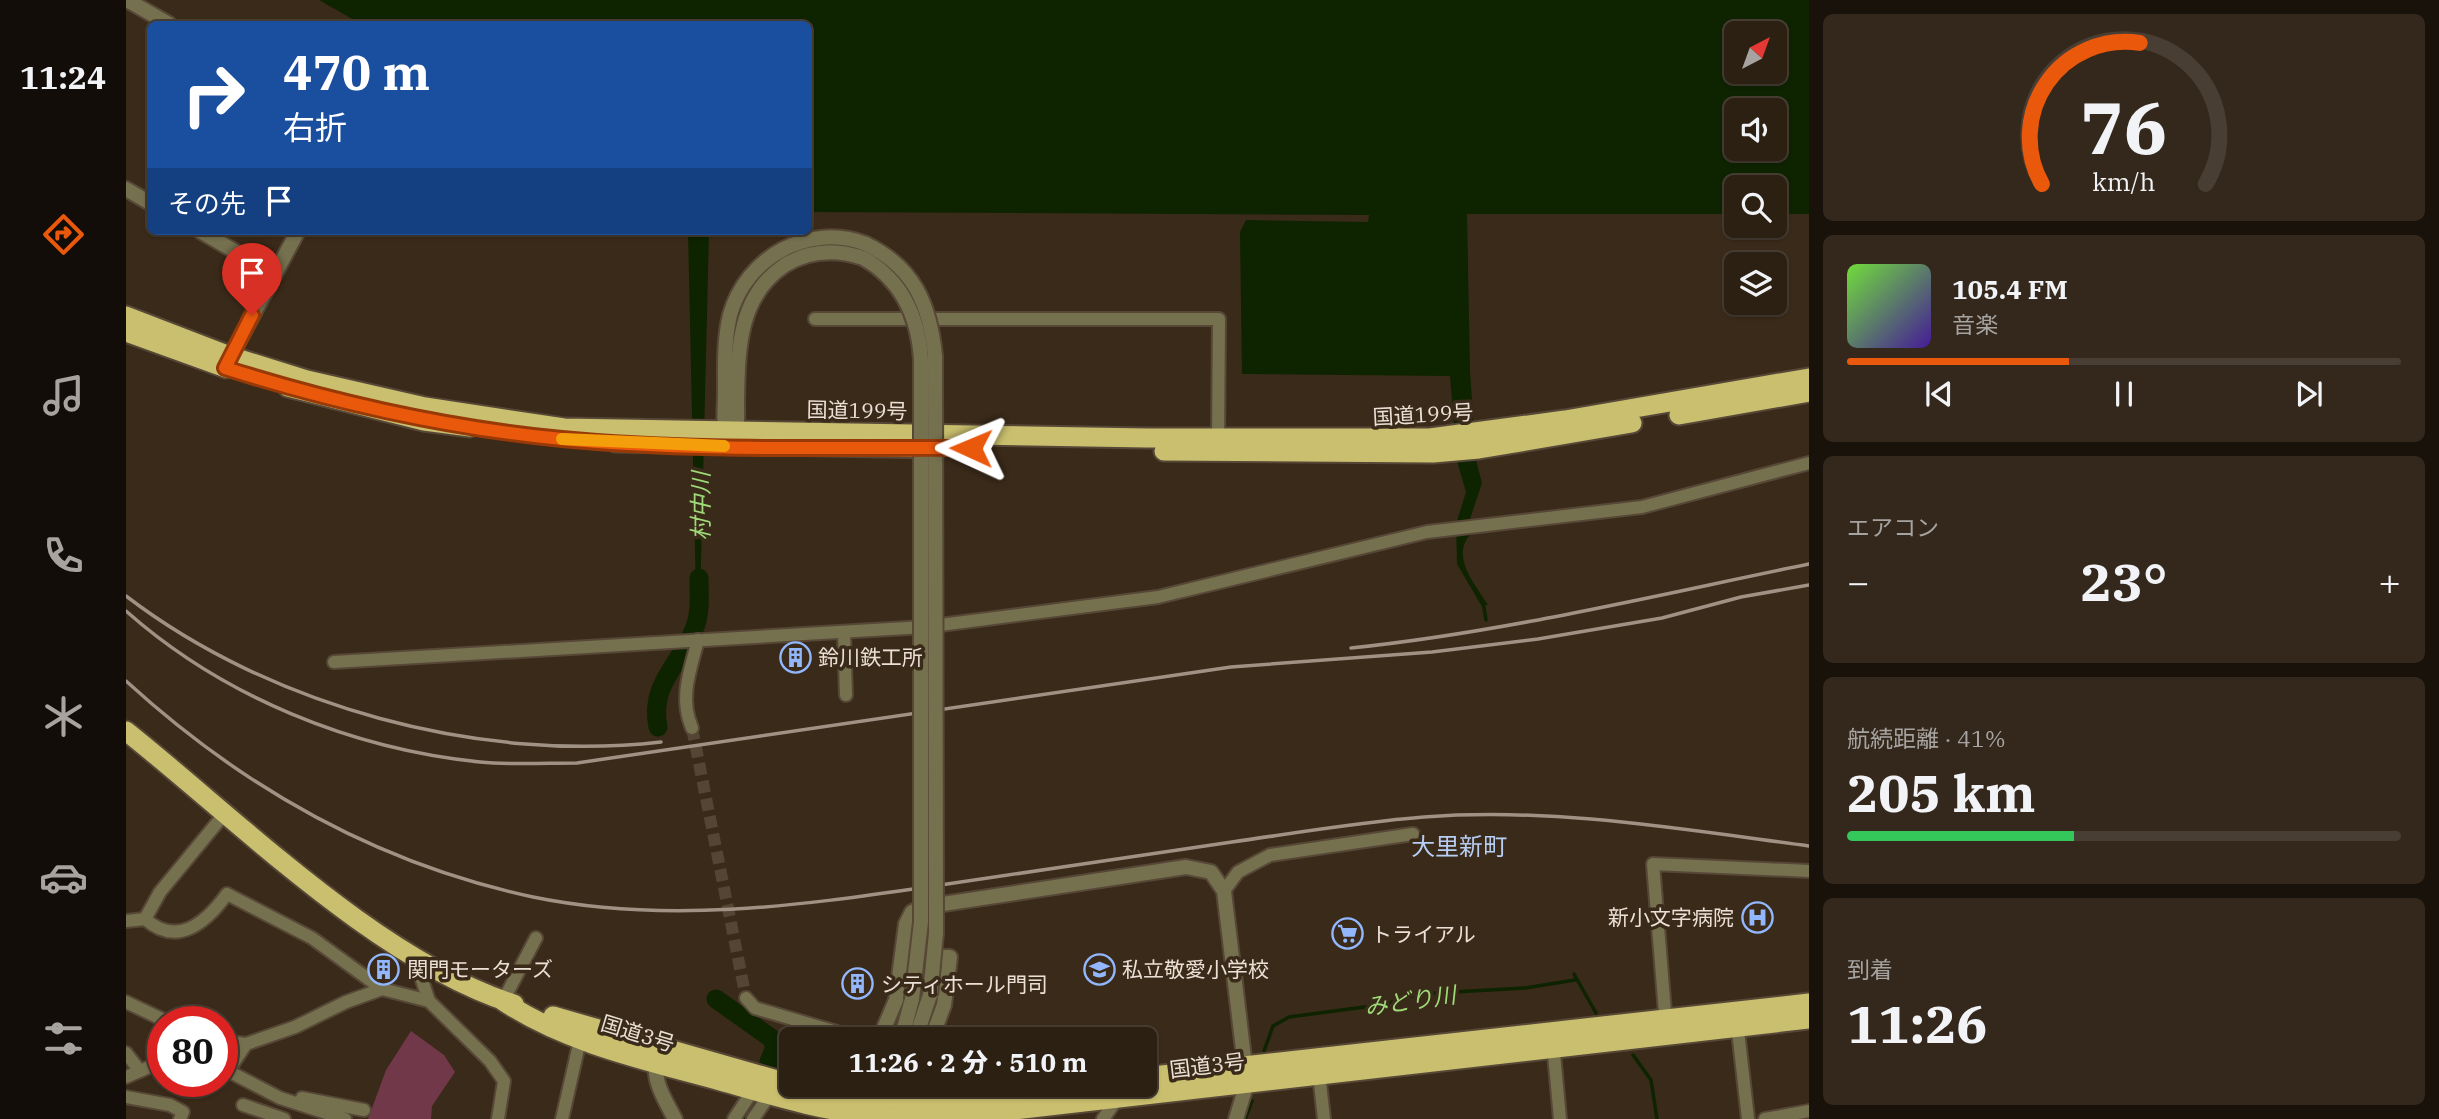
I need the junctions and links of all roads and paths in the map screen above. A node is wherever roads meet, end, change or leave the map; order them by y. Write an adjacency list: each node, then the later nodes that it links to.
1 (127, 0): 2 (street)
2 (164, 21)
3 (126, 188): 4 (street)
4 (147, 201)
5 (207, 235): 8 (street)
6 (297, 235): 8 (street)
7 (864, 251): 15 (street); 45 (street, bridge); 46 (street, bridge)
8 (274, 274): 12 (street)
9 (126, 316): 12 (highway, 国道199号)
10 (815, 319): 17 (street)
11 (126, 332): 12 (highway, 国道199号)
12 (228, 362): 15 (highway, 国道199号)
13 (1809, 379): 16 (highway, 国道199号)
14 (1809, 392): 16 (highway, 国道199号)
15 (722, 437): 17 (highway, 国道199号)
16 (1479, 442): 17 (highway, 国道199号)
17 (1218, 444)
18 (1809, 463): 19 (street)
19 (844, 632): 20 (street); 22 (street)
20 (698, 640): 21 (street); 23 (street)
21 (334, 662)
22 (846, 695)
23 (692, 728)
24 (126, 731): 25 (highway, 国道3号)
25 (226, 812): 29 (street); 32 (highway, 国道3号)
26 (1413, 834): 28 (street)
27 (1809, 871): 48 (street)
28 (1224, 891): 33 (street); 56 (street)
29 (145, 919): 30 (street); 34 (street)
30 (126, 921)
31 (536, 937): 37 (street)
32 (414, 956): 36 (street); 37 (highway, 国道3号)
33 (903, 957): 44 (street); 47 (street)
34 (382, 989): 36 (street); 52 (street)
35 (746, 998): 43 (street)
36 (429, 1001): 74 (street)
37 (503, 1001): 49 (highway, 国道3号); 54 (highway, 国道3号)
38 (126, 1002): 40 (street)
39 (1809, 1003): 41 (highway, 国道3号)
40 (147, 1012)
41 (1737, 1019): 42 (highway, 国道3号); 48 (highway, 国道3号); 83 (street)
42 (1809, 1019)
43 (820, 1027)
44 (885, 1027)
45 (904, 1027)
46 (919, 1027)
47 (936, 1027)
48 (1666, 1027): 50 (highway, 国道3号)
49 (580, 1040): 54 (highway, 国道3号); 75 (street)
50 (1553, 1040): 56 (highway, 国道3号); 57 (highway, 国道3号); 82 (street)
51 (238, 1043): 52 (street)
52 (246, 1044): 61 (street)
53 (126, 1053): 58 (street)
54 (657, 1056): 60 (highway, 国道3号); 62 (highway, 国道3号); 76 (street)
55 (147, 1069): 58 (street)
56 (1246, 1074): 57 (highway, 国道3号); 59 (highway, 国道3号); 66 (highway, 国道3号); 80 (street)
57 (1319, 1074): 81 (street)
58 (130, 1077)
59 (1157, 1077)
60 (779, 1081)
61 (267, 1091): 68 (street); 73 (street)
62 (761, 1092): 65 (highway, 国道3号); 77 (street); 78 (street)
63 (126, 1097): 71 (street)
64 (977, 1097): 65 (highway, 国道3号)
65 (891, 1099): 70 (highway, 国道3号)
66 (1117, 1099): 70 (highway, 国道3号); 79 (street)
67 (243, 1105): 72 (street)
68 (363, 1110)
69 (1809, 1111): 84 (street)
70 (1007, 1115)
71 (180, 1119)
72 (284, 1119)
73 (345, 1119)
74 (498, 1119)
75 (562, 1119)
76 (675, 1119)
77 (734, 1119)
78 (753, 1119)
79 (1103, 1119)
80 (1236, 1119)
81 (1324, 1119)
82 (1560, 1119)
83 (1748, 1119)
84 (1765, 1119)

